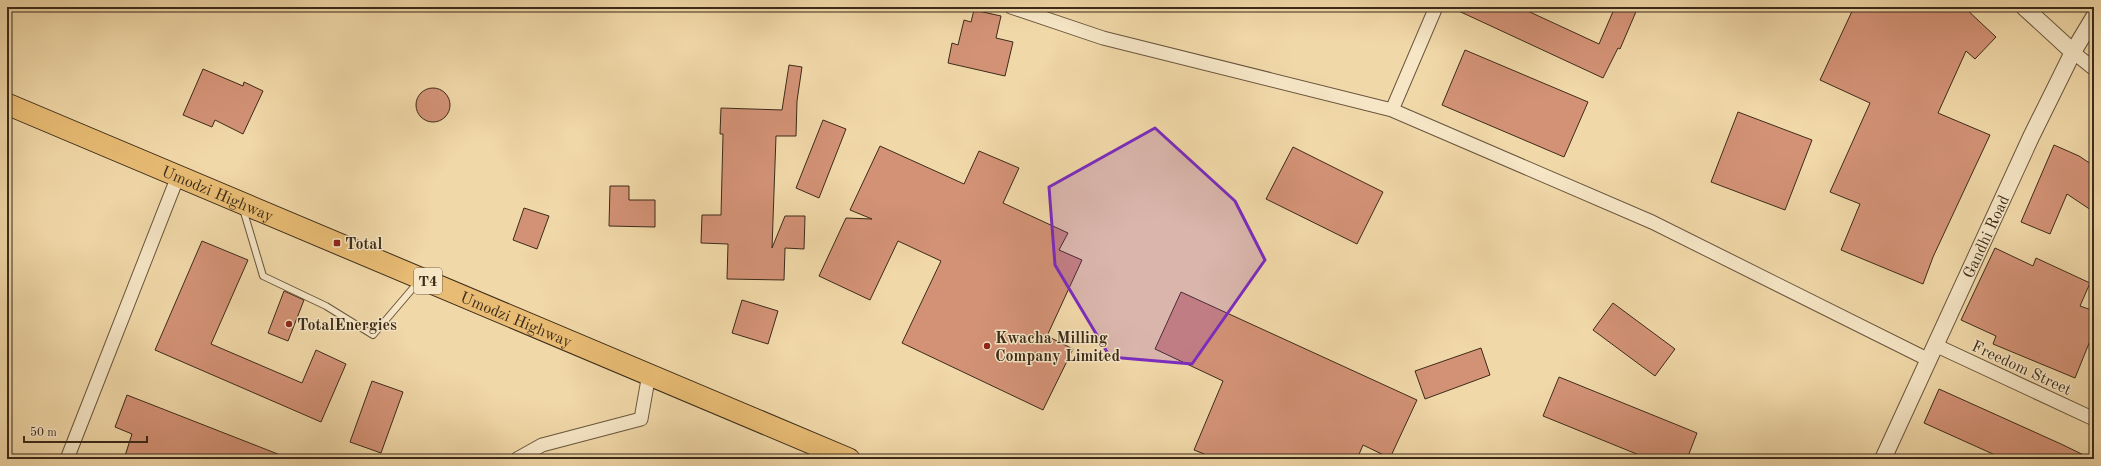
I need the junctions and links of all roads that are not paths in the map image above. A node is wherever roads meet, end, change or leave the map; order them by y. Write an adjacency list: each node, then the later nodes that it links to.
1 (1011, 7): 8 (street)
2 (1436, 7): 8 (street)
3 (2024, 7): 5 (street)
4 (2094, 17): 5 (street, Gandhi Road)
5 (2073, 52): 6 (street); 12 (street, Gandhi Road)
6 (2094, 69)
7 (7, 104): 9 (highway, Umodzi Highway / T4)
8 (1392, 110): 13 (street)
9 (178, 176): 10 (highway, Umodzi Highway / T4); 16 (street)
10 (242, 202): 11 (highway, Umodzi Highway / T4); 11 (lane)
11 (421, 278): 14 (highway, Umodzi Highway / T4)
12 (1936, 345): 13 (street, Gandhi Road); 15 (street, Freedom Street)
13 (1929, 360): 19 (street, Gandhi Road)
14 (649, 374): 17 (street); 18 (highway, Umodzi Highway / T4)
15 (2094, 419)
16 (67, 459)
17 (517, 459)
18 (849, 459)
19 (1883, 459)

